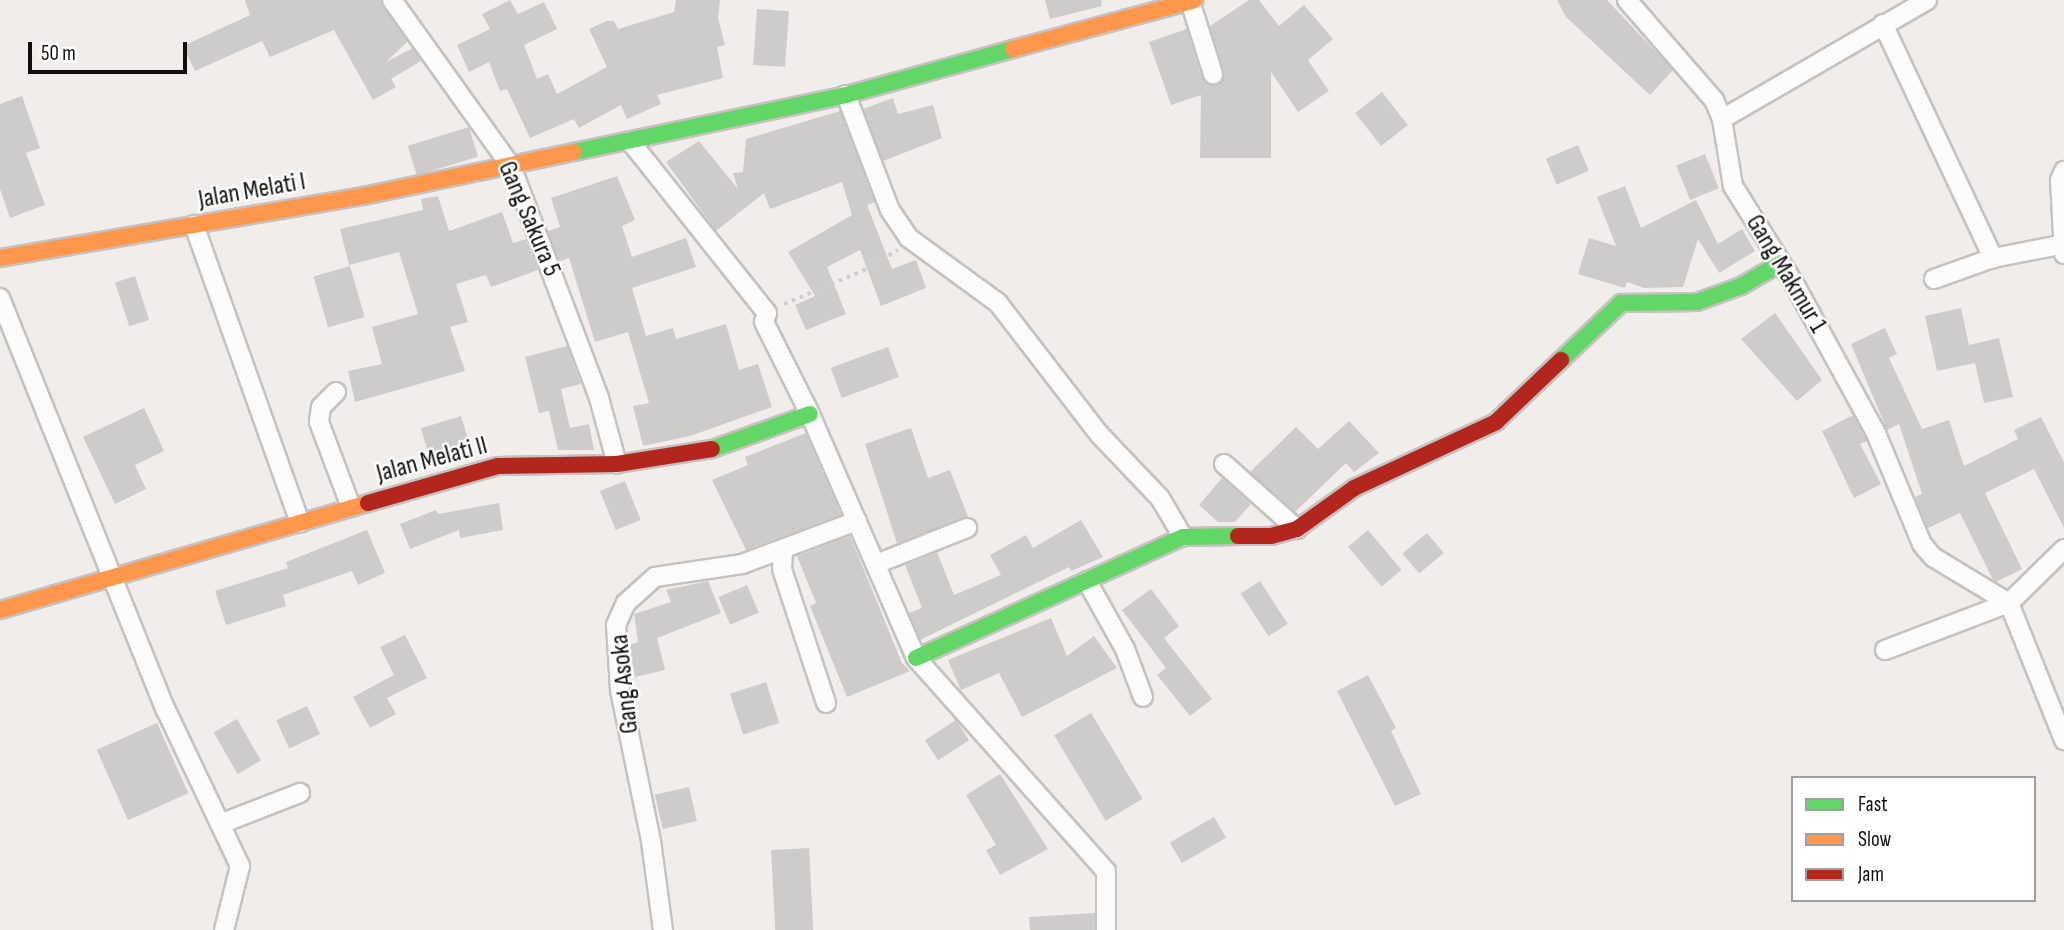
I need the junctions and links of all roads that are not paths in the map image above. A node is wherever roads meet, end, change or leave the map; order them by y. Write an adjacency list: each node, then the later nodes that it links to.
1 (392, 0): 10 (street, Gang Sakura 5)
2 (1627, 0): 8 (street)
3 (1927, 0): 5 (street)
4 (1192, 1): 6 (street); 7 (street, Jalan Melati I)
5 (1883, 24): 8 (street); 15 (street)
6 (1213, 74)
7 (846, 95): 9 (street, Jalan Melati I); 28 (street)
8 (1722, 119): 16 (street, Gang Makmur 1)
9 (630, 141): 10 (street, Jalan Melati I); 20 (street)
10 (511, 166): 12 (street, Jalan Melati I); 21 (street, Gang Sakura 5)
11 (2064, 171): 13 (street)
12 (194, 225): 14 (street, Jalan Melati I); 25 (street)
13 (2062, 250): 15 (street)
14 (0, 258)
15 (1993, 258): 17 (street)
16 (1781, 263): 27 (street); 34 (street, Gang Makmur 1)
17 (1934, 279)
18 (0, 298): 32 (street)
19 (336, 392): 23 (street)
20 (810, 414): 21 (street, Jalan Melati II); 24 (street)
21 (617, 464): 23 (street, Jalan Melati II)
22 (1224, 464): 27 (street)
23 (351, 507): 25 (street, Jalan Melati II)
24 (857, 521): 30 (street, Gang Asoka); 31 (street)
25 (300, 523): 32 (street, Jalan Melati II)
26 (967, 528): 31 (street)
27 (1297, 529): 28 (street)
28 (1183, 537): 33 (street)
29 (2064, 550): 34 (street)
30 (783, 551): 39 (street); 44 (street, Gang Asoka)
31 (876, 564): 37 (street)
32 (112, 575): 35 (street, Jalan Melati II); 42 (street)
33 (1087, 581): 37 (street); 38 (street)
34 (2008, 603): 36 (street); 40 (street)
35 (0, 610)
36 (1885, 650)
37 (916, 658): 45 (street)
38 (1143, 697)
39 (826, 703)
40 (2064, 740)
41 (300, 793): 42 (street)
42 (220, 824): 43 (street)
43 (224, 930)
44 (663, 930)
45 (1106, 930)

